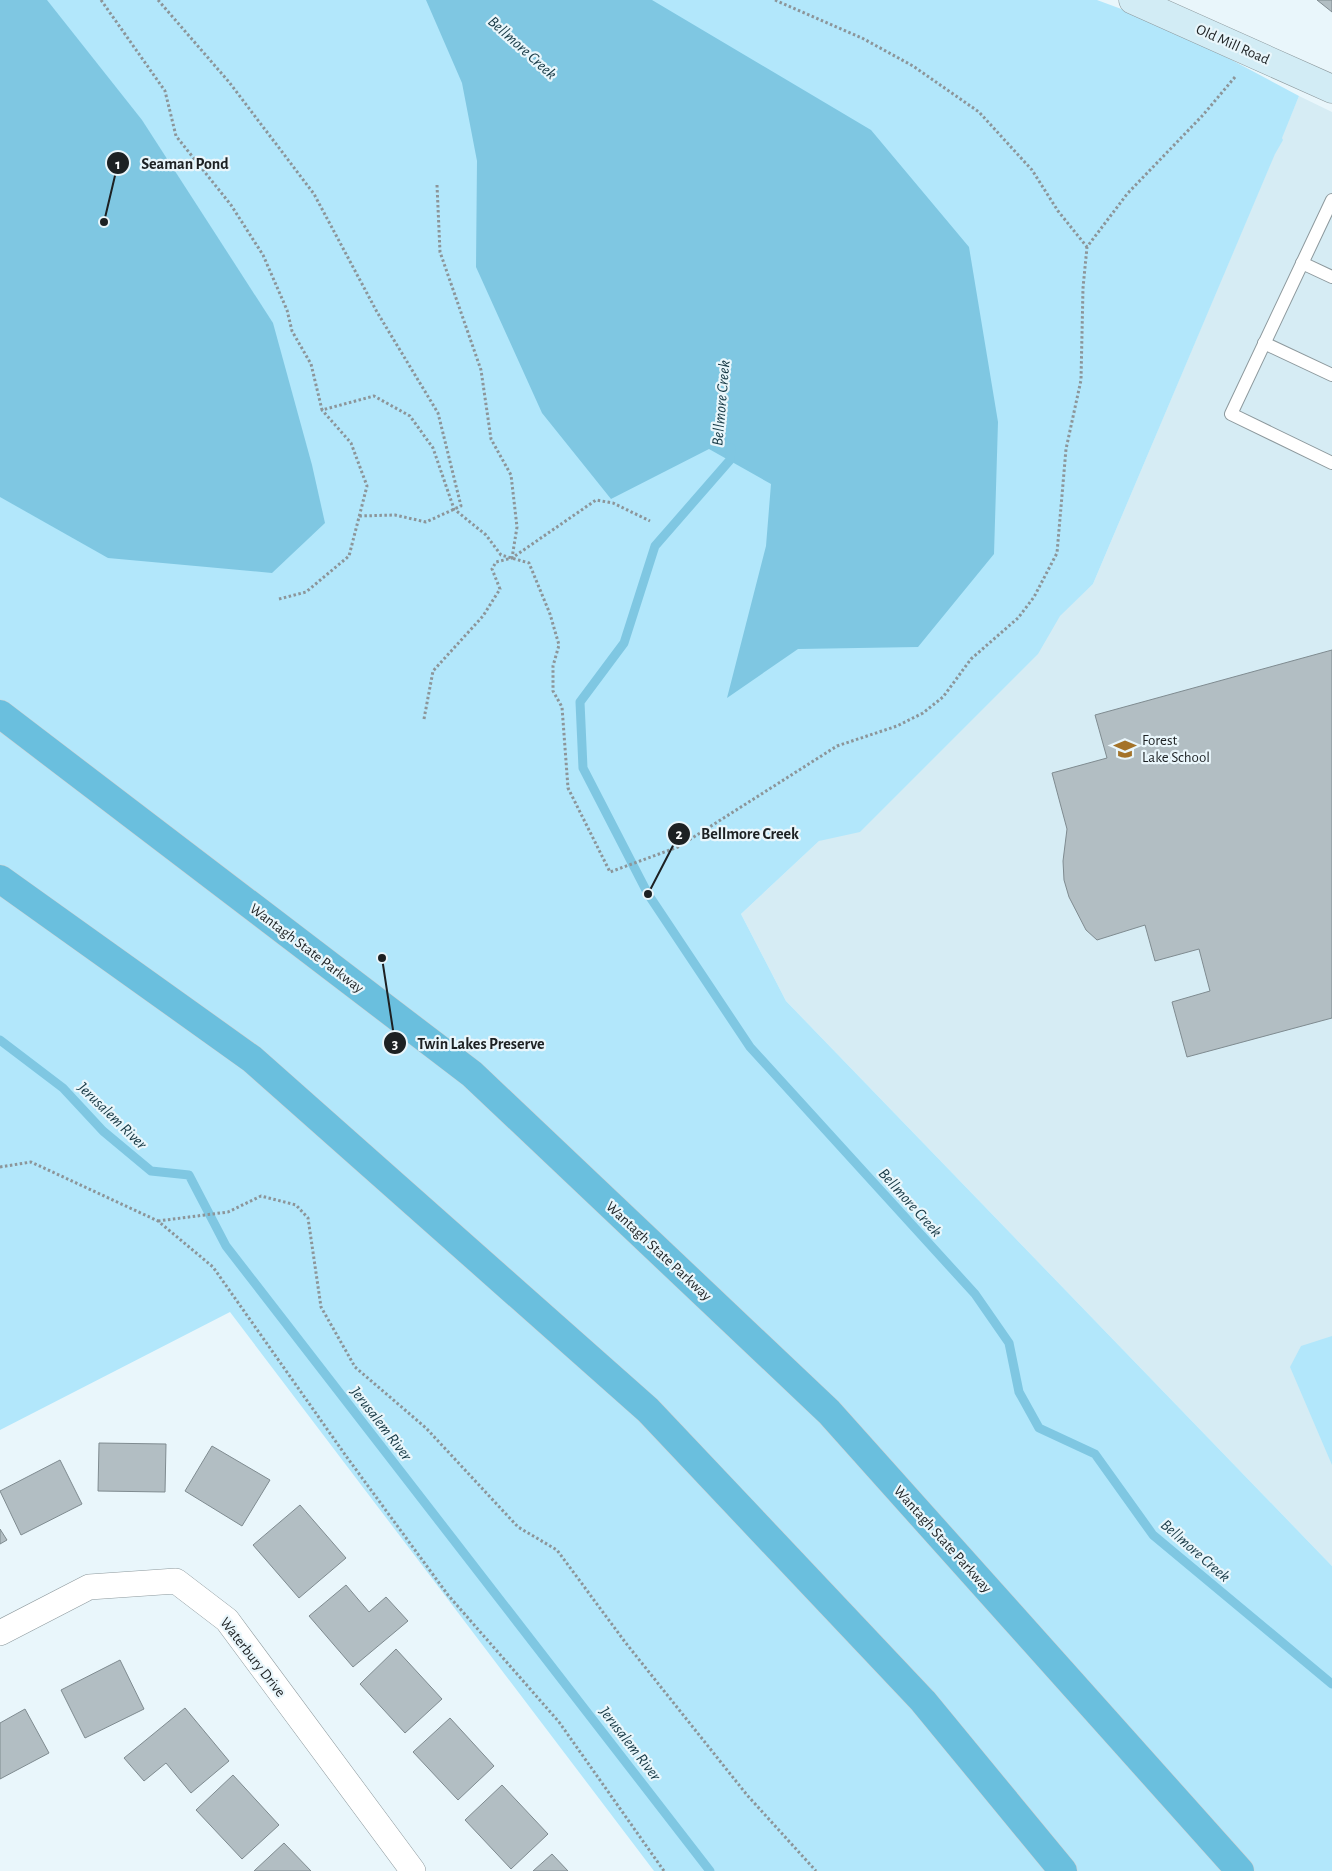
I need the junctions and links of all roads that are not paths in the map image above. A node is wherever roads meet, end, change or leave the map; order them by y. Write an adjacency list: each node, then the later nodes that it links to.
1 (1133, 0): 2 (street, Old Mill Road)
2 (1332, 89)
3 (1332, 200): 4 (lane)
4 (1302, 263): 5 (lane); 6 (lane)
5 (1332, 277)
6 (1264, 343): 7 (lane); 8 (lane)
7 (1332, 375)
8 (1332, 463)
9 (0, 714): 14 (highway, Wantagh State Parkway)
10 (0, 879): 13 (highway)
11 (0, 1633): 12 (street, Waterbury Drive)
12 (413, 1871)
13 (1063, 1871)
14 (1240, 1871)

